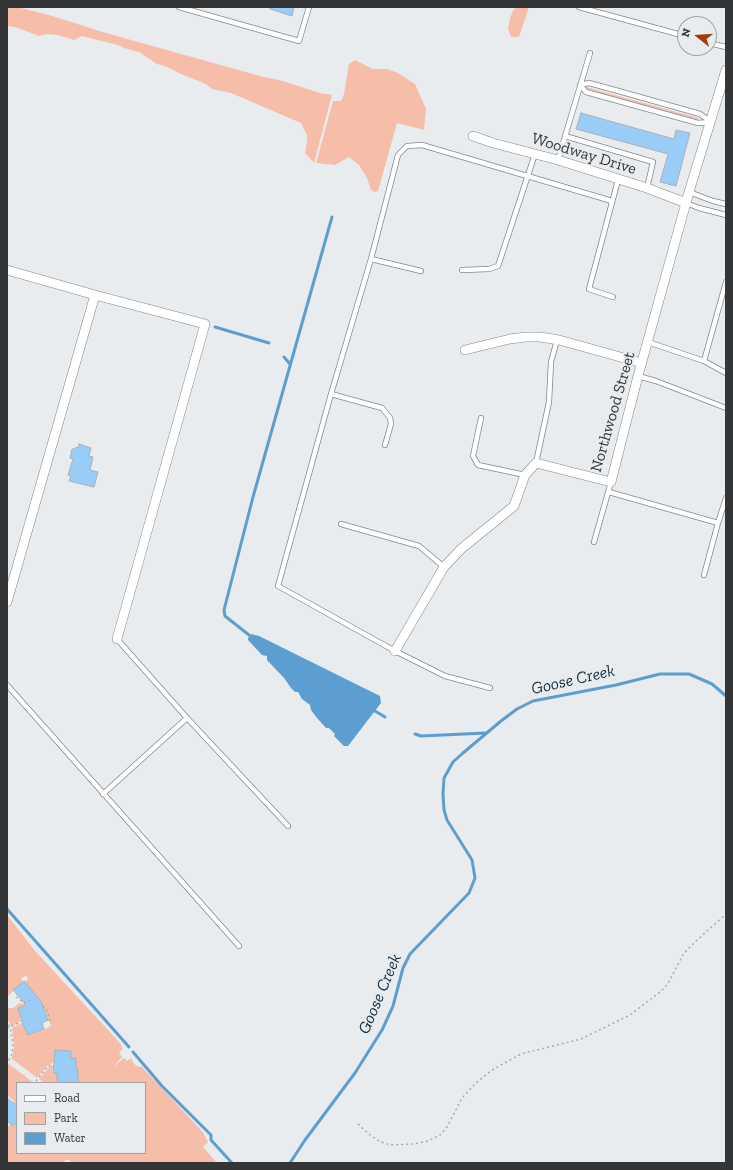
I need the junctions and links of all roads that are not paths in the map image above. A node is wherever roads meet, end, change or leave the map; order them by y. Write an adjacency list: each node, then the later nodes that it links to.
1 (180, 7): 2 (lane)
2 (309, 7)
3 (579, 7): 4 (lane)
4 (677, 34)
5 (590, 53): 7 (lane)
6 (726, 70): 8 (street, Northwood Street)
7 (580, 85): 8 (lane); 8 (lane); 10 (lane)
8 (711, 122): 16 (street, Northwood Street)
9 (473, 136): 11 (street, Woodway Drive)
10 (565, 136): 12 (lane); 15 (lane)
11 (535, 154): 12 (street, Woodway Drive); 13 (lane)
12 (558, 160): 14 (street, Woodway Drive)
13 (528, 176): 17 (lane); 21 (lane); 23 (lane)
14 (618, 180): 15 (street, Woodway Drive); 17 (lane)
15 (647, 188): 18 (street, Woodway Drive)
16 (689, 192): 18 (street, Northwood Street); 19 (lane)
17 (612, 201): 27 (lane)
18 (686, 203): 20 (lane); 29 (street, Northwood Street)
19 (726, 204)
20 (726, 215)
21 (371, 259): 24 (lane); 35 (lane)
22 (7, 270): 26 (street)
23 (462, 270)
24 (420, 271)
25 (726, 282): 31 (lane)
26 (95, 295): 49 (street); 50 (street)
27 (613, 297)
28 (557, 340): 30 (street); 32 (street); 39 (lane)
29 (648, 342): 31 (lane); 32 (street, Northwood Street)
30 (465, 350)
31 (704, 361): 33 (lane)
32 (642, 363): 34 (street, Northwood Street)
33 (726, 373)
34 (638, 376): 36 (lane); 41 (street, Northwood Street)
35 (331, 394): 38 (lane); 51 (lane)
36 (726, 408)
37 (481, 418): 40 (lane)
38 (385, 445)
39 (536, 463): 40 (street); 41 (street, Northwood Street)
40 (525, 475): 47 (street)
41 (611, 482): 42 (lane)
42 (609, 492): 44 (lane); 46 (lane)
43 (726, 498): 44 (lane)
44 (718, 523): 48 (lane)
45 (342, 524): 47 (lane)
46 (594, 542)
47 (444, 567): 51 (street)
48 (704, 574)
49 (7, 602)
50 (117, 639): 54 (lane)
51 (395, 651): 53 (lane)
52 (7, 685): 55 (lane)
53 (490, 688)
54 (187, 718): 55 (lane); 56 (lane)
55 (103, 794): 57 (lane)
56 (288, 826)
57 (239, 946)

